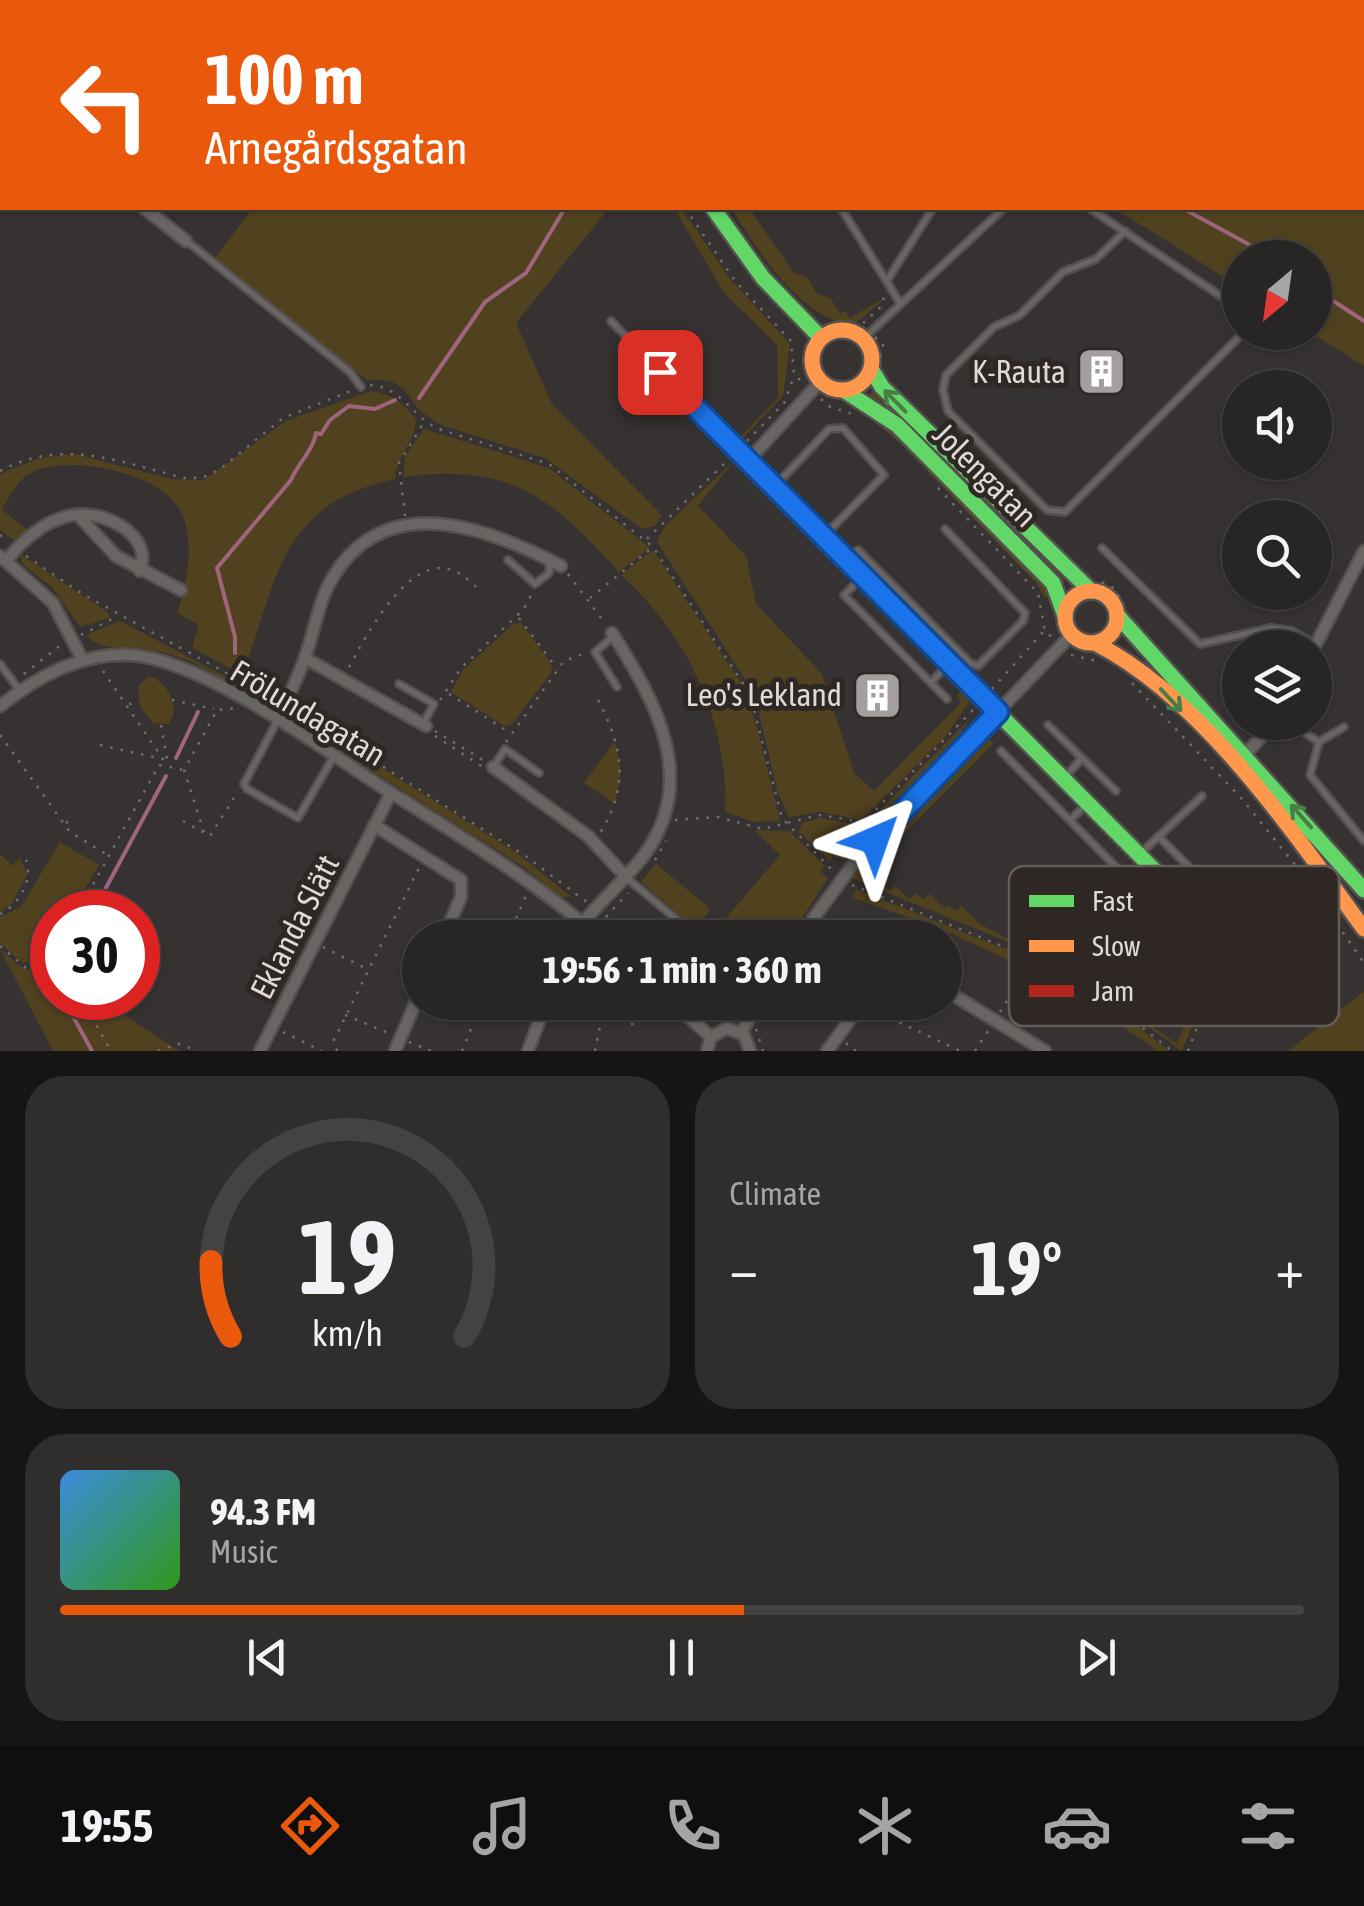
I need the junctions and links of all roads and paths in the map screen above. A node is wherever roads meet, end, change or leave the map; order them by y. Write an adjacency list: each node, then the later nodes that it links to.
1 (147, 210): 9 (street)
2 (686, 210): 18 (path)
3 (715, 210): 16 (street)
4 (842, 210): 10 (lane)
5 (931, 210): 10 (lane)
6 (1002, 210): 13 (lane)
7 (1092, 210): 8 (lane)
8 (1125, 232): 12 (lane); 17 (lane)
9 (186, 241): 21 (lane)
10 (888, 279): 13 (lane)
11 (883, 291): 15 (path)
12 (1222, 297)
13 (900, 302): 15 (lane)
14 (610, 321): 25 (lane)
15 (867, 335): 16 (street); 19 (street); 19 (path)
16 (821, 338): 20 (street)
17 (1226, 350)
18 (794, 374): 20 (path); 25 (path)
19 (875, 375): 22 (street); 46 (street, Jolengatan, one-way to 19)
20 (816, 386): 22 (street); 23 (path); 25 (street)
21 (361, 387)
22 (844, 390): 50 (street, Jolengatan)
23 (857, 415)
24 (424, 422): 29 (path)
25 (739, 453): 27 (street); 32 (path)
26 (936, 486): 52 (path)
27 (774, 487): 31 (street); 31 (lane)
28 (78, 514): 36 (street); 41 (street); 41 (street)
29 (408, 528): 38 (street); 64 (street)
30 (945, 529): 69 (lane)
31 (824, 537): 39 (street)
32 (646, 540)
33 (653, 547): 47 (path)
34 (1102, 548): 59 (lane)
35 (1364, 551): 55 (street)
36 (3, 558): 58 (street)
37 (508, 560): 43 (lane)
38 (550, 560): 40 (street); 43 (lane)
39 (847, 561): 42 (street); 69 (lane)
40 (561, 566): 47 (path)
41 (140, 571): 45 (street)
42 (862, 576): 69 (street); 75 (lane)
43 (535, 584): 49 (path)
44 (478, 588): 74 (path)
45 (181, 590)
46 (1091, 591): 50 (street); 51 (street)
47 (589, 599): 56 (path)
48 (120, 615): 58 (path)
49 (517, 616): 71 (path); 80 (path)
50 (1065, 616): 60 (street)
51 (1118, 616): 61 (street); 109 (street)
52 (1045, 630): 60 (path); 81 (path)
53 (1262, 630): 54 (lane)
54 (1292, 630)
55 (1323, 630)
56 (612, 634): 63 (lane); 142 (street)
57 (57, 637): 62 (path)
58 (73, 639): 62 (path); 65 (street)
59 (1222, 639)
60 (1066, 640): 61 (street); 67 (path); 92 (street)
61 (1095, 642): 109 (street, one-way to 109)
62 (58, 646): 77 (path)
63 (595, 652): 71 (path); 79 (lane)
64 (305, 658): 74 (street); 93 (street)
65 (82, 659): 77 (street); 90 (street, Frölundagatan)
66 (0, 664): 77 (lane)
67 (1110, 664)
68 (113, 665): 70 (path)
69 (960, 666): 75 (lane); 81 (street)
70 (94, 668)
71 (557, 668): 98 (path)
72 (104, 671): 87 (path)
73 (1123, 674): 126 (path)
74 (343, 677): 96 (street)
75 (930, 682): 82 (lane)
76 (399, 684): 88 (lane)
77 (17, 686): 89 (street)
78 (252, 686): 90 (path)
79 (618, 687)
80 (448, 694): 88 (path); 98 (path)
81 (984, 698): 92 (street); 135 (path)
82 (947, 699)
83 (172, 700): 91 (path)
84 (230, 700): 90 (path)
85 (598, 700): 130 (path)
86 (139, 703): 87 (path)
87 (128, 704): 108 (path)
88 (434, 704): 96 (lane)
89 (0, 706)
90 (244, 706): 91 (path); 93 (street, Frölundagatan)
91 (217, 710): 112 (path)
92 (998, 712): 114 (street); 157 (street)
93 (276, 721): 106 (street, Frölundagatan); 115 (lane)
94 (162, 724): 110 (path)
95 (1048, 724): 107 (lane)
96 (424, 725): 111 (path)
97 (1344, 727): 102 (lane)
98 (510, 733): 104 (path)
99 (0, 735): 123 (path)
100 (1259, 740): 109 (street)
101 (1317, 740): 102 (lane)
102 (1320, 742): 129 (lane)
103 (100, 745): 108 (path)
104 (505, 749): 111 (lane); 113 (lane)
105 (1001, 752): 122 (lane)
106 (334, 756): 115 (lane); 117 (street, Frölundagatan)
107 (1082, 758): 114 (lane); 116 (lane)
108 (164, 759): 110 (path)
109 (1240, 761): 141 (street); 145 (street, one-way to 109)
110 (168, 766): 112 (path); 132 (path)
111 (493, 767): 130 (street)
112 (184, 770): 125 (path)
113 (539, 773)
114 (1064, 778): 119 (street)
115 (247, 789): 125 (path)
116 (1116, 792)
117 (391, 793): 124 (street, Eklanda Slätt); 154 (street, Frölundagatan)
118 (1202, 796): 127 (lane)
119 (1089, 803): 122 (lane); 133 (street)
120 (74, 817): 123 (path)
121 (183, 820): 125 (path)
122 (1070, 820): 136 (lane)
123 (64, 824): 132 (path)
124 (374, 825): 131 (street); 160 (street, Eklanda Slätt)
125 (204, 832)
126 (1270, 832): 128 (path); 140 (path)
127 (1158, 836): 133 (lane); 139 (lane)
128 (1262, 840)
129 (1364, 841)
130 (594, 842): 142 (street)
131 (426, 856): 152 (street); 165 (path)
132 (110, 857): 144 (path)
133 (1143, 858): 137 (lane); 138 (street)
134 (26, 860): 150 (path)
135 (652, 864)
136 (1115, 866)
137 (1137, 866)
138 (1151, 866)
139 (1188, 866)
140 (1294, 866)
141 (1319, 866)
142 (631, 881): 151 (path); 155 (street); 156 (lane)
143 (849, 883): 162 (path)
144 (91, 890)
145 (1364, 890)
146 (1339, 894): 159 (street)
147 (595, 895): 149 (path)
148 (540, 896): 153 (path)
149 (588, 904)
150 (0, 914)
151 (605, 918)
152 (450, 920)
153 (515, 920)
154 (580, 920)
155 (587, 920)
156 (678, 920)
157 (812, 920)
158 (1339, 929): 163 (path)
159 (1364, 930)
160 (315, 942): 165 (path); 182 (street, Eklanda Slätt)
161 (0, 946): 164 (path)
162 (1009, 949)
163 (1364, 964)
164 (30, 968)
165 (366, 969): 168 (path)
166 (1009, 998): 179 (path)
167 (962, 1000): 179 (street)
168 (345, 1015): 186 (path); 187 (path)
169 (94, 1020): 188 (path)
170 (409, 1020): 186 (street)
171 (475, 1020): 194 (path)
172 (539, 1020): 195 (street)
173 (602, 1020): 196 (path)
174 (632, 1020): 183 (path)
175 (693, 1020): 185 (street)
176 (748, 1020): 184 (street)
177 (850, 1020): 199 (street)
178 (897, 1020): 200 (path)
179 (995, 1020): 201 (path); 202 (street)
180 (1140, 1026): 203 (path)
181 (1198, 1026): 204 (path)
182 (272, 1027): 191 (street, Eklanda Slätt); 192 (path)
183 (633, 1032)
184 (741, 1032): 185 (street); 198 (street)
185 (712, 1036): 197 (street)
186 (399, 1047): 193 (path)
187 (336, 1048): 192 (path)
188 (112, 1051)
189 (158, 1051): 190 (path)
190 (198, 1051)
191 (260, 1051)
192 (322, 1051)
193 (431, 1051)
194 (462, 1051)
195 (528, 1051)
196 (596, 1051)
197 (707, 1051)
198 (750, 1051)
199 (828, 1051)
200 (960, 1051)
201 (975, 1051)
202 (1045, 1051)
203 (1172, 1051)
204 (1188, 1051)

